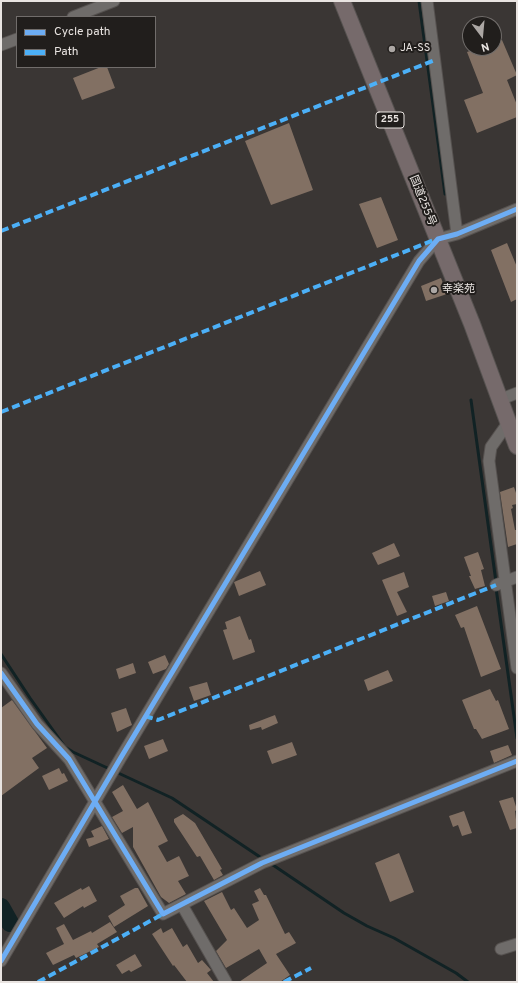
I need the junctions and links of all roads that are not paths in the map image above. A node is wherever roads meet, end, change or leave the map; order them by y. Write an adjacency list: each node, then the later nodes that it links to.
1 (114, 1): 4 (street)
2 (342, 1): 9 (highway, 国道255号 / 255)
3 (427, 1): 8 (street)
4 (76, 16)
5 (16, 39): 6 (street)
6 (1, 45)
7 (517, 209): 8 (street)
8 (457, 234): 9 (street)
9 (438, 239): 11 (highway, 国道255号 / 255); 19 (street)
10 (517, 393): 11 (street)
11 (499, 400): 12 (highway, 国道255号 / 255)
12 (508, 423): 13 (highway, 国道255号 / 255); 15 (street)
13 (517, 446)
14 (517, 577): 15 (street)
15 (502, 583): 16 (street)
16 (517, 668)
17 (1, 673): 19 (street)
18 (516, 761): 20 (street)
19 (96, 802): 20 (street); 23 (street)
20 (182, 905): 24 (street)
21 (517, 944): 22 (street)
22 (501, 949)
23 (1, 961)
24 (226, 982)

